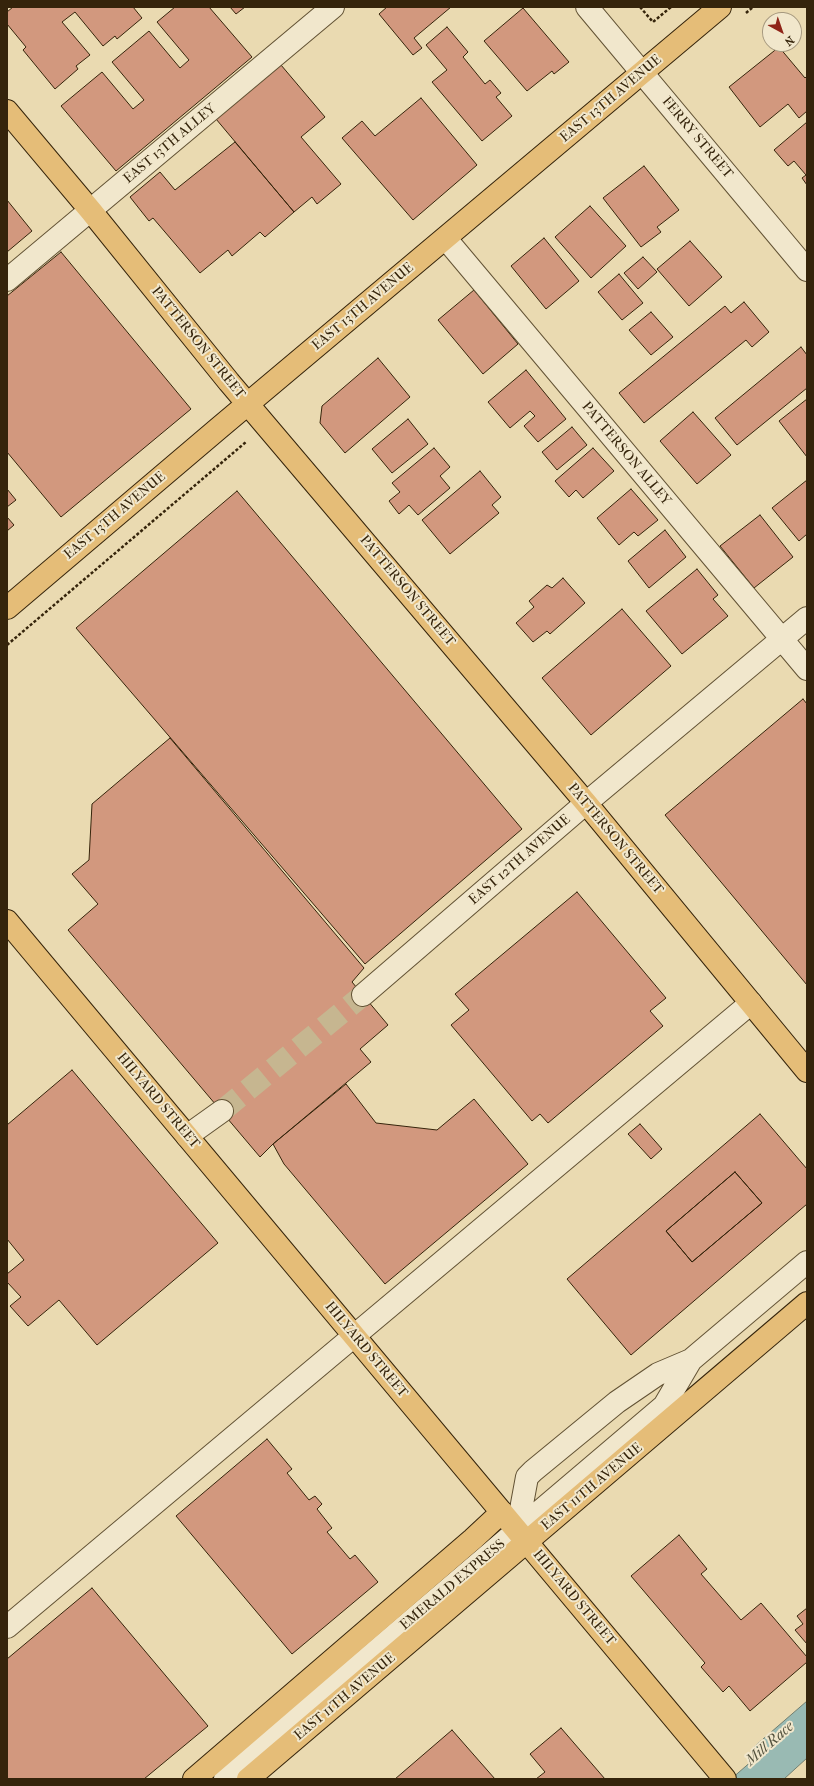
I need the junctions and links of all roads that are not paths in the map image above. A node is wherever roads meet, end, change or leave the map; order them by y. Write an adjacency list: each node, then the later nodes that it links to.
1 (333, 7): 6 (street, EAST 13TH ALLEY)
2 (587, 7): 4 (street, FERRY STREET)
3 (720, 7): 4 (main road, EAST 13TH AVENUE)
4 (642, 73): 7 (main road, EAST 13TH AVENUE); 8 (street, FERRY STREET)
5 (7, 112): 6 (main road, PATTERSON STREET)
6 (91, 211): 9 (street, EAST 13TH ALLEY); 10 (main road, PATTERSON STREET)
7 (446, 239): 10 (main road, EAST 13TH AVENUE); 13 (street, PATTERSON ALLEY)
8 (807, 270)
9 (7, 280)
10 (248, 404): 11 (main road, EAST 13TH AVENUE); 15 (main road, PATTERSON STREET)
11 (7, 608)
12 (807, 618): 13 (street, EAST 12TH AVENUE)
13 (782, 639): 14 (street, PATTERSON ALLEY); 15 (street, EAST 12TH AVENUE)
14 (807, 669)
15 (586, 803): 17 (street, EAST 12TH AVENUE); 18 (main road, PATTERSON STREET)
16 (7, 921): 21 (main road, HILYARD STREET)
17 (363, 995)
18 (751, 1003): 19 (main road, PATTERSON STREET); 24 (street)
19 (807, 1070)
20 (222, 1112): 21 (street)
21 (187, 1136): 24 (main road, HILYARD STREET)
22 (807, 1262): 25 (street, EMERALD EXPRESS)
23 (807, 1303): 27 (main road, EAST 11TH AVENUE)
24 (354, 1336): 26 (main road, HILYARD STREET); 28 (street)
25 (691, 1360): 27 (street, EMERALD EXPRESS); 27 (street, EMERALD EXPRESS)
26 (502, 1512): 27 (main road, HILYARD STREET); 29 (main road)
27 (522, 1537): 30 (street, EMERALD EXPRESS); 31 (main road, EAST 11TH AVENUE); 32 (main road, HILYARD STREET)
28 (7, 1627)
29 (194, 1779)
30 (225, 1779)
31 (248, 1779)
32 (725, 1779)

